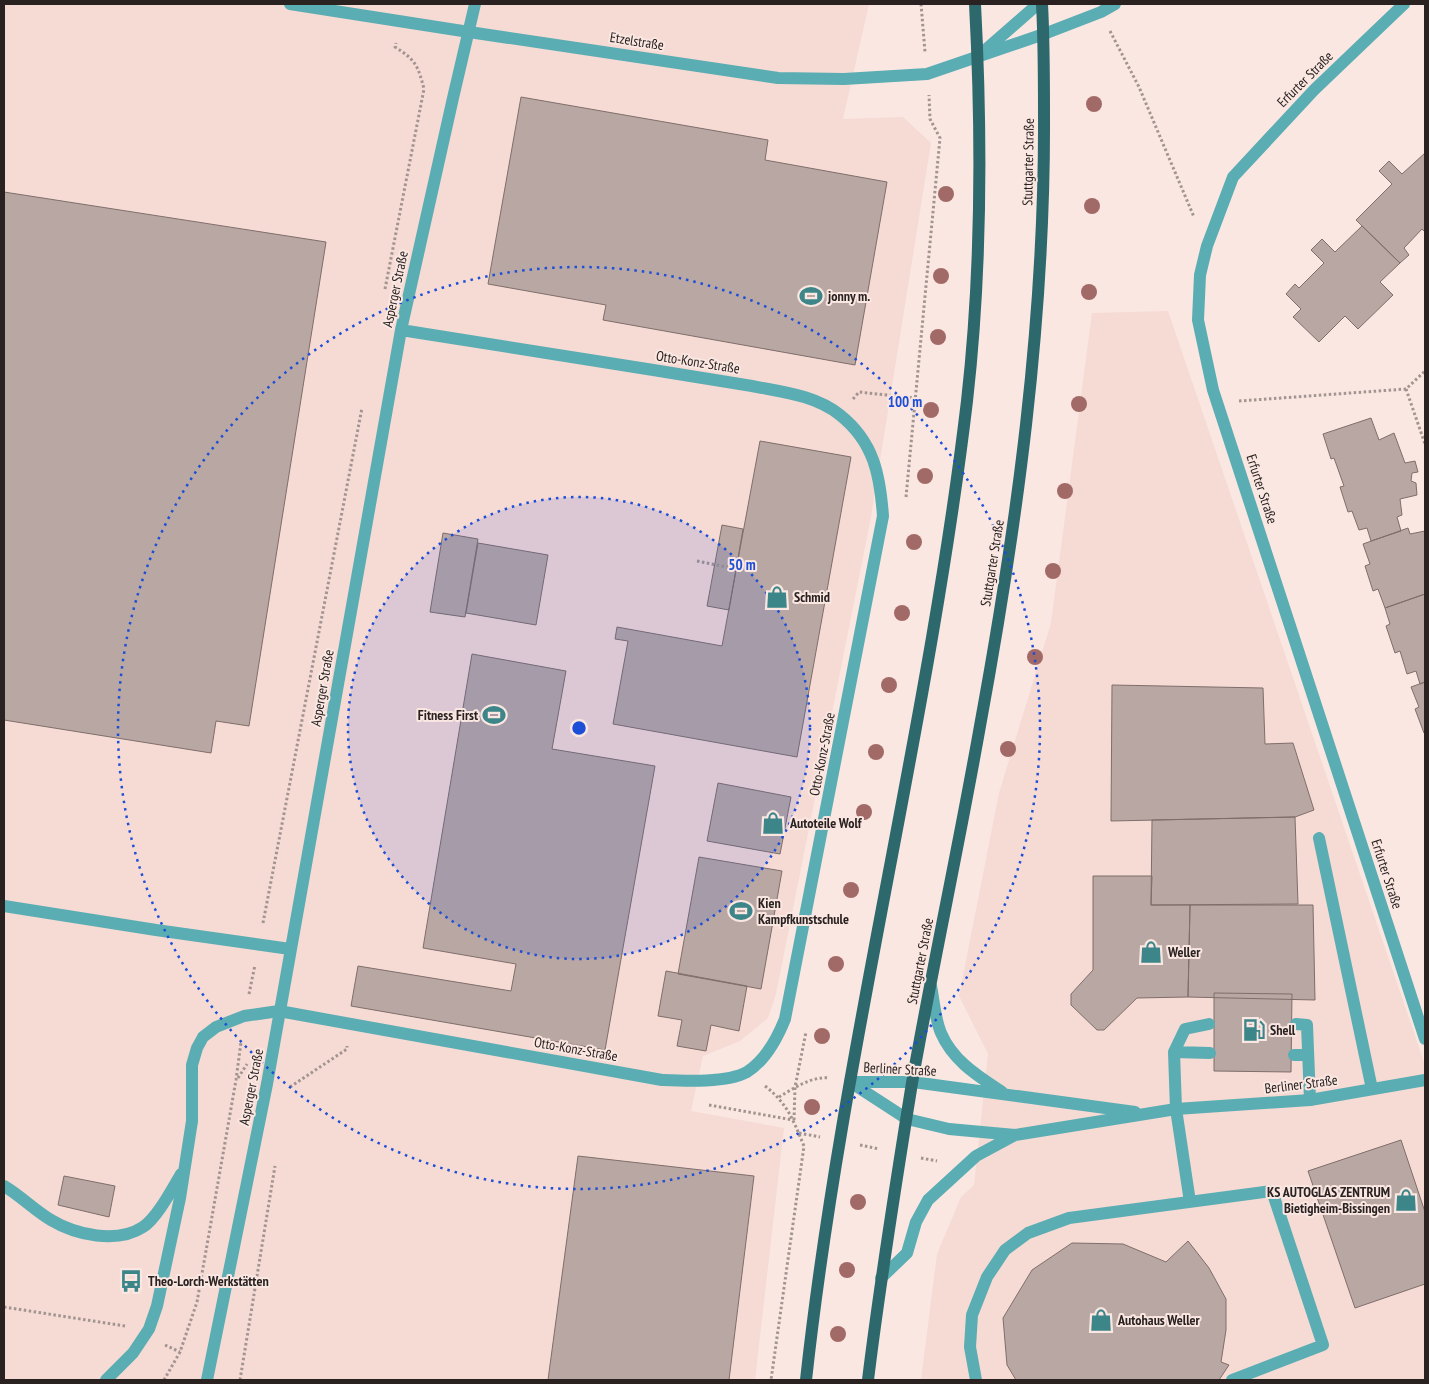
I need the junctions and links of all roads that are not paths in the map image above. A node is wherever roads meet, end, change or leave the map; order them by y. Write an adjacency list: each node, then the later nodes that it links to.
1 (290, 4): 7 (street, Etzelstraße)
2 (476, 4): 7 (street, Asperger Straße)
3 (975, 4): 9 (main road)
4 (1040, 4): 8 (main road, Stuttgarter Straße); 9 (street)
5 (1115, 4): 8 (street, Etzelstraße)
6 (1404, 4): 18 (street, Erfurter Straße)
7 (469, 32): 9 (street, Etzelstraße); 10 (street, Asperger Straße)
8 (1044, 34): 9 (street, Etzelstraße); 14 (main road, Stuttgarter Straße)
9 (978, 57): 24 (main road)
10 (401, 330): 13 (street, Asperger Straße); 15 (street, Otto-Konz-Straße)
11 (1318, 838): 26 (street)
12 (4, 906): 13 (street)
13 (290, 949): 15 (street, Asperger Straße)
14 (931, 986): 25 (main road, Stuttgarter Straße); 27 (street, Berliner Straße)
15 (279, 1011): 33 (street, Otto-Konz-Straße); 38 (street, Asperger Straße)
16 (1209, 1024): 19 (street)
17 (1296, 1024): 22 (street)
18 (1425, 1039)
19 (1174, 1052): 20 (street); 29 (street)
20 (1210, 1054)
21 (1294, 1055): 22 (street)
22 (1308, 1055): 28 (street)
23 (1425, 1080): 26 (street, Berliner Straße)
24 (850, 1082): 25 (street, Berliner Straße); 31 (street, Berliner Straße); 39 (main road)
25 (913, 1082): 27 (street, Berliner Straße); 31 (main road, Stuttgarter Straße)
26 (1372, 1089): 28 (street, Berliner Straße)
27 (1006, 1095): 30 (street, Berliner Straße)
28 (1310, 1100): 29 (street, Berliner Straße)
29 (1176, 1109): 30 (street, Berliner Straße); 35 (street)
30 (1149, 1114): 32 (street, Berliner Straße)
31 (907, 1119): 32 (street, Berliner Straße); 36 (main road, Stuttgarter Straße)
32 (1015, 1135): 36 (street, Berliner Straße)
33 (185, 1167): 34 (street); 37 (street, Otto-Konz-Straße)
34 (4, 1186)
35 (1190, 1202): 41 (street); 42 (street)
36 (880, 1278): 40 (main road, Stuttgarter Straße)
37 (106, 1380)
38 (207, 1380)
39 (806, 1380)
40 (868, 1380)
41 (976, 1380)
42 (1232, 1380)

